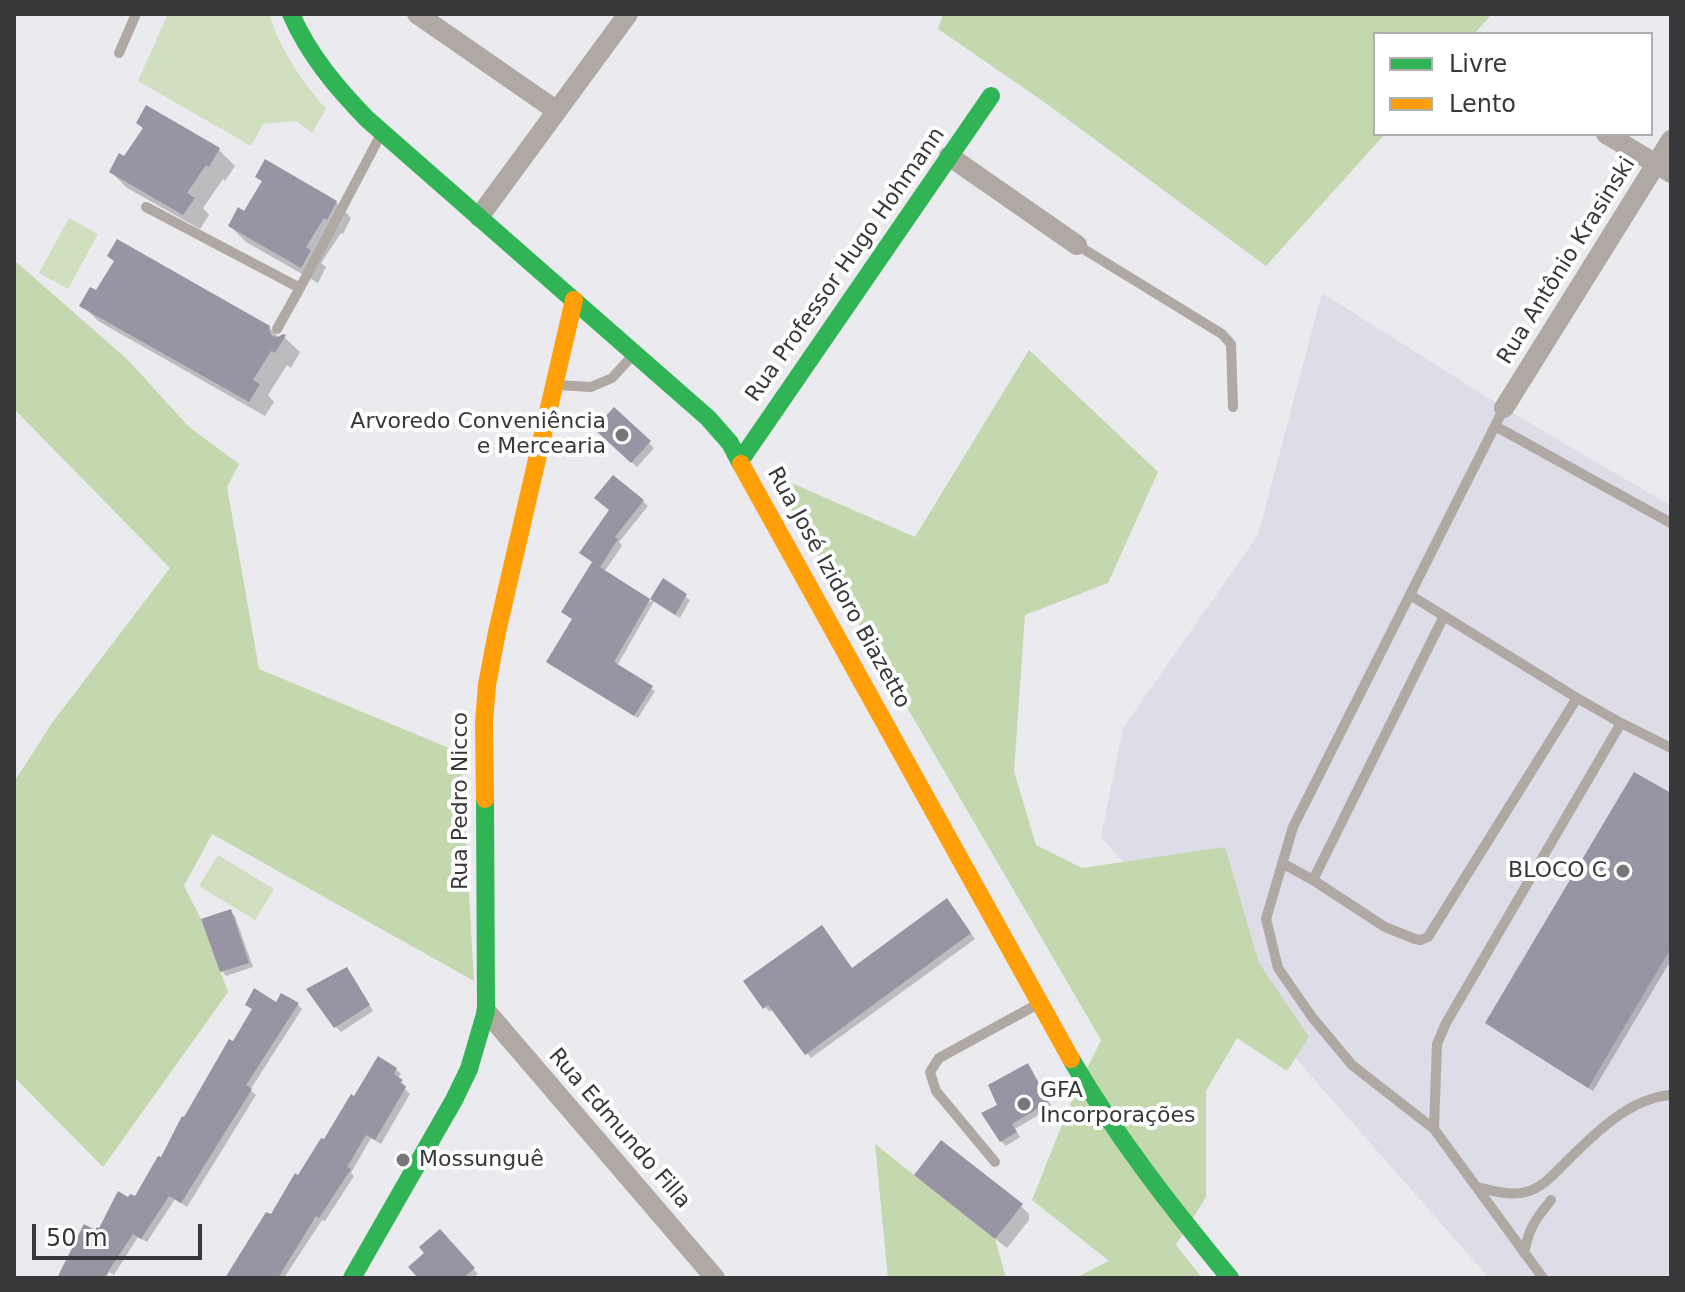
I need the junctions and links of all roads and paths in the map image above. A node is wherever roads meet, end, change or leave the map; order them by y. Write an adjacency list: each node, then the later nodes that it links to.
1 (136, 14): 5 (lane)
2 (291, 14): 8 (street, Rua José Izidoro Biazetto)
3 (417, 14): 7 (street)
4 (628, 14): 7 (street)
5 (119, 53)
6 (991, 96): 11 (street, Rua Professor Hugo Hohmann)
7 (557, 111): 14 (street)
8 (381, 133): 14 (street, Rua José Izidoro Biazetto); 16 (lane)
9 (1609, 136): 12 (street)
10 (1671, 140): 12 (street, Rua Antônio Krasinski)
11 (949, 156): 15 (street); 23 (street, Rua Professor Hugo Hohmann)
12 (1663, 169): 22 (street, Rua Antônio Krasinski)
13 (146, 207): 16 (lane)
14 (479, 217): 17 (street, Rua José Izidoro Biazetto)
15 (1077, 245): 21 (lane)
16 (300, 288): 18 (lane)
17 (574, 300): 19 (street, Rua José Izidoro Biazetto); 20 (street, Rua Pedro Nicco)
18 (277, 329)
19 (635, 354): 20 (lane); 23 (street, Rua José Izidoro Biazetto)
20 (553, 385): 33 (street, Rua Pedro Nicco)
21 (1233, 407)
22 (1499, 417): 24 (lane); 25 (lane)
23 (740, 461): 32 (street, Rua José Izidoro Biazetto)
24 (1671, 523)
25 (1410, 595): 26 (lane); 30 (lane)
26 (1444, 616): 27 (lane); 31 (lane)
27 (1577, 698): 28 (lane); 31 (lane)
28 (1621, 723): 29 (lane); 35 (lane)
29 (1671, 748)
30 (1282, 863): 31 (lane); 35 (lane)
31 (1313, 880)
32 (1040, 1003): 36 (lane); 42 (street, Rua José Izidoro Biazetto)
33 (486, 1011): 40 (street, Rua Pedro Nicco); 41 (street, Rua Edmundo Filla)
34 (1671, 1095): 37 (lane)
35 (1434, 1129): 37 (lane)
36 (995, 1162)
37 (1477, 1187): 39 (lane)
38 (1551, 1200): 39 (lane)
39 (1524, 1253): 43 (lane)
40 (352, 1278)
41 (715, 1278)
42 (1230, 1278)
43 (1543, 1278)

